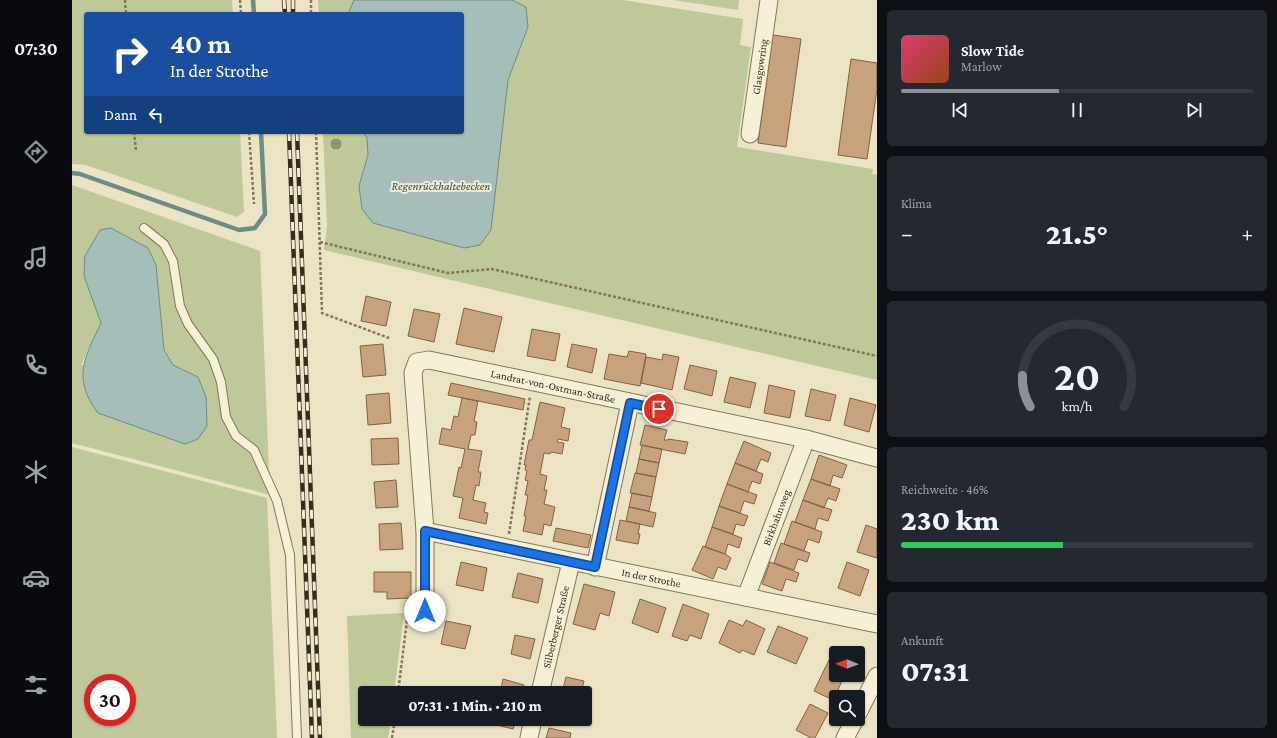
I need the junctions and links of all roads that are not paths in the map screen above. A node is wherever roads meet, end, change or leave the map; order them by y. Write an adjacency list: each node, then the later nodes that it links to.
1 (769, 0): 2 (street, Glasgowring)
2 (750, 134)
3 (144, 228): 18 (lane)
4 (630, 403): 5 (street, Landrat-von-Ostman-Straße); 7 (street, Landrat-von-Ostman-Straße); 9 (street)
5 (806, 439): 6 (street, Landrat-von-Ostman-Straße); 10 (street, Birkhahnweg)
6 (877, 458)
7 (425, 531): 8 (street, In der Strothe); 11 (street)
8 (571, 562): 9 (street, In der Strothe); 14 (street, Silberberger Straße)
9 (595, 567): 10 (street, In der Strothe)
10 (746, 597): 12 (street, In der Strothe)
11 (425, 611)
12 (877, 624)
13 (877, 676): 15 (street)
14 (542, 686)
15 (865, 699)
16 (532, 726): 19 (street)
17 (851, 726): 20 (street)
18 (297, 738)
19 (529, 738)
20 (845, 738)

